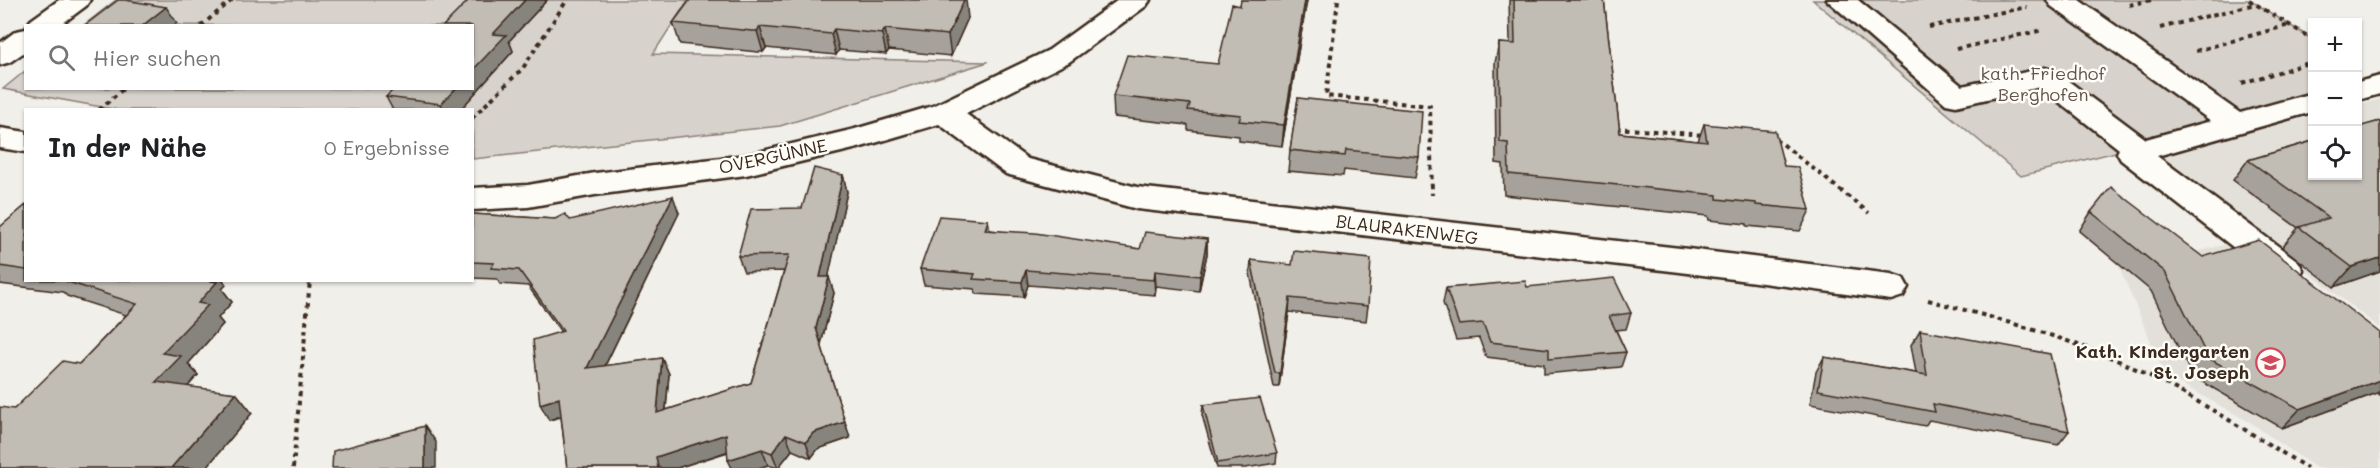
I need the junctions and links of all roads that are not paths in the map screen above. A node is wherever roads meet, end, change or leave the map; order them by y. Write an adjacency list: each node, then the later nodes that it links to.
1 (76, 0): 5 (street)
2 (1136, 0): 11 (street, OVERGÜNNE)
3 (1841, 0): 15 (street)
4 (2049, 2): 12 (street)
5 (44, 24)
6 (24, 38): 7 (street)
7 (0, 56)
8 (2380, 85): 9 (street)
9 (2362, 90)
10 (2308, 103): 12 (street)
11 (944, 113): 16 (street, OVERGÜNNE); 18 (street, BLAURAKENWEG)
12 (2234, 123): 15 (street)
13 (0, 138): 14 (street)
14 (24, 142)
15 (2140, 150): 17 (street)
16 (474, 199)
17 (2307, 286)
18 (1891, 287)

